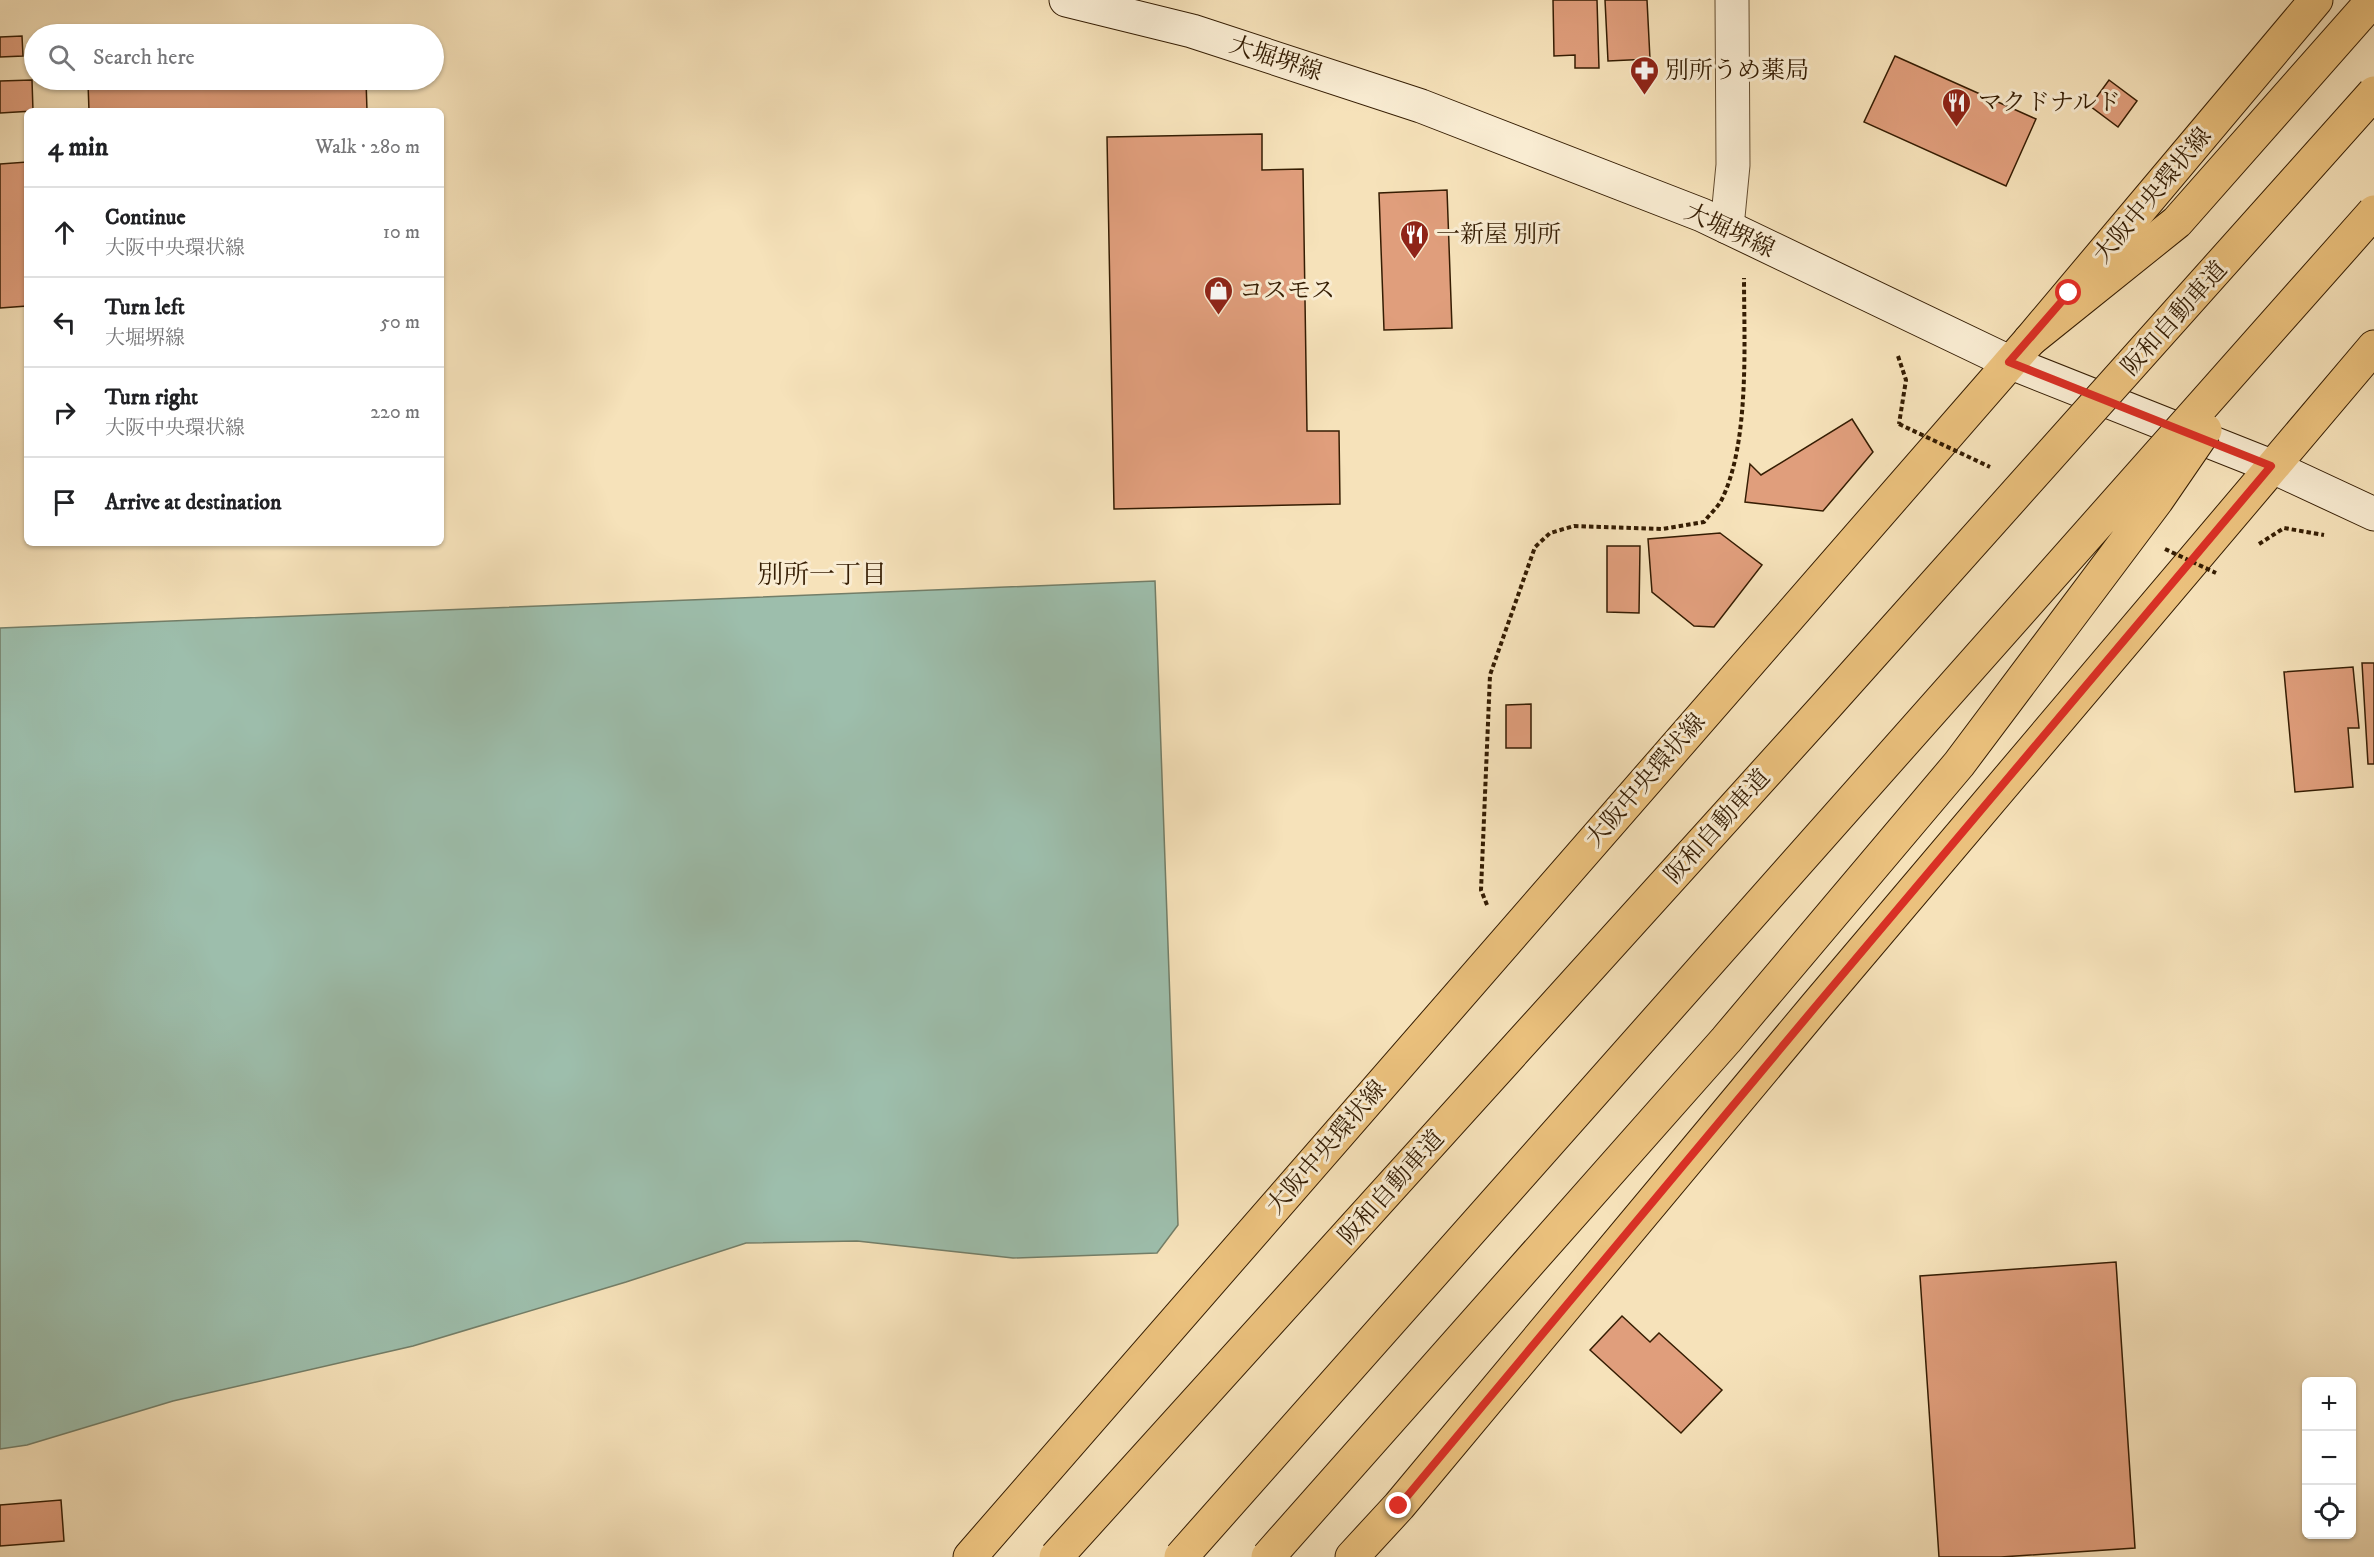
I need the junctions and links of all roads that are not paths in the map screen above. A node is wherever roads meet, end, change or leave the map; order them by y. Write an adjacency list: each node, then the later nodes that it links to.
1 (1066, 0): 7 (main road, 大堀堺線)
2 (1732, 0): 7 (main road)
3 (2316, 0): 10 (main road, 大阪中央環状線)
4 (2373, 0): 10 (main road)
5 (2374, 93): 14 (main road, 阪和自動車道, bridge)
6 (2374, 213): 8 (main road, bridge)
7 (1727, 228): 10 (main road, 大堀堺線)
8 (2278, 321): 15 (main road, bridge); 16 (main road, bridge)
9 (2374, 347): 11 (main road)
10 (2019, 351): 11 (main road, 大堀堺線); 13 (main road, 大阪中央環状線)
11 (2271, 466): 12 (main road, 大堀堺線); 17 (main road)
12 (2374, 514)
13 (970, 1557)
14 (1056, 1557)
15 (1180, 1557)
16 (1268, 1557)
17 (1352, 1557)

